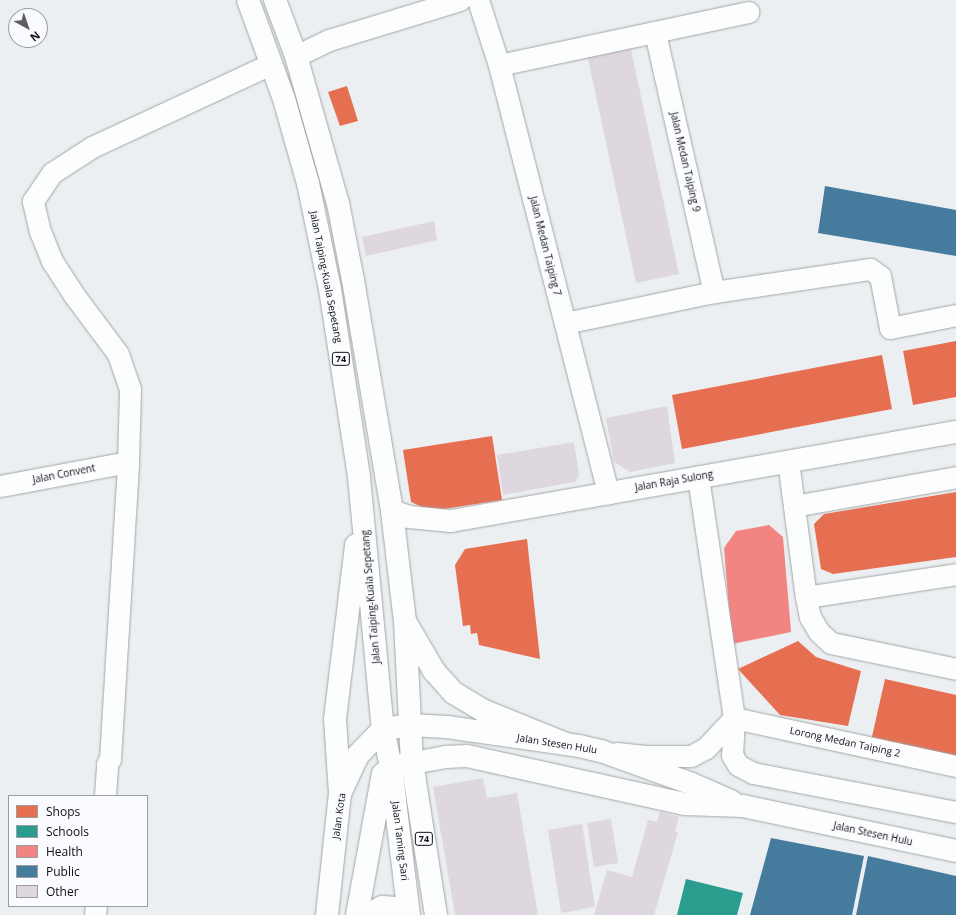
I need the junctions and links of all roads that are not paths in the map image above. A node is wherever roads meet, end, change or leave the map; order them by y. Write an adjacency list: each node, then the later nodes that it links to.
1 (248, 0): 8 (main road, Jalan Taiping-Kuala Sepetang / 74)
2 (275, 0): 7 (main road, 74)
3 (460, 0): 7 (street)
4 (478, 0): 9 (street, Jalan Medan Taiping 7)
5 (748, 12): 6 (street)
6 (656, 33): 9 (street); 10 (street, Jalan Medan Taiping 9)
7 (296, 56): 22 (main road, 74)
8 (271, 64): 15 (street); 16 (main road, Jalan Taiping-Kuala Sepetang / 74)
9 (500, 65): 12 (street, Jalan Medan Taiping 7)
10 (714, 292): 11 (street); 12 (street)
11 (956, 315)
12 (565, 322): 20 (street, Jalan Medan Taiping 7)
13 (956, 432): 14 (main road, Jalan Raja Sulong)
14 (788, 461): 17 (main road, Jalan Raja Sulong); 21 (street)
15 (128, 462): 19 (street, Jalan Convent); 36 (street)
16 (359, 477): 29 (main road, Jalan Taiping-Kuala Sepetang / 74); 35 (main road)
17 (698, 477): 20 (main road, Jalan Raja Sulong); 27 (street)
18 (956, 477): 21 (street)
19 (0, 486)
20 (608, 493): 22 (main road, Jalan Raja Sulong)
21 (794, 506): 24 (street)
22 (392, 511): 25 (main road, 74)
23 (956, 574): 24 (street)
24 (806, 597): 26 (street)
25 (405, 621): 28 (main road, 74); 30 (main road)
26 (956, 669)
27 (734, 718): 31 (street); 33 (street, Lorong Medan Taiping 2); 38 (street)
28 (410, 725): 29 (main road, Jalan Stesen Hulu); 30 (main road, Jalan Stesen Hulu); 32 (main road, 74)
29 (383, 729): 34 (main road, 74); 35 (main road, Jalan Kota)
30 (566, 744): 31 (main road, Jalan Stesen Hulu)
31 (601, 751): 37 (main road, Jalan Stesen Hulu)
32 (412, 762): 34 (main road, Jalan Stesen Hulu); 37 (main road, Jalan Stesen Hulu); 45 (main road, 74)
33 (956, 766)
34 (391, 767): 41 (main road); 44 (main road, Jalan Taming Sari / 74)
35 (340, 794): 40 (main road, Jalan Kota)
36 (105, 795)
37 (743, 806): 39 (main road, Jalan Stesen Hulu)
38 (956, 812)
39 (956, 851)
40 (327, 915)
41 (357, 915)
42 (369, 915): 43 (main road)
43 (406, 915)
44 (409, 915)
45 (436, 915)

